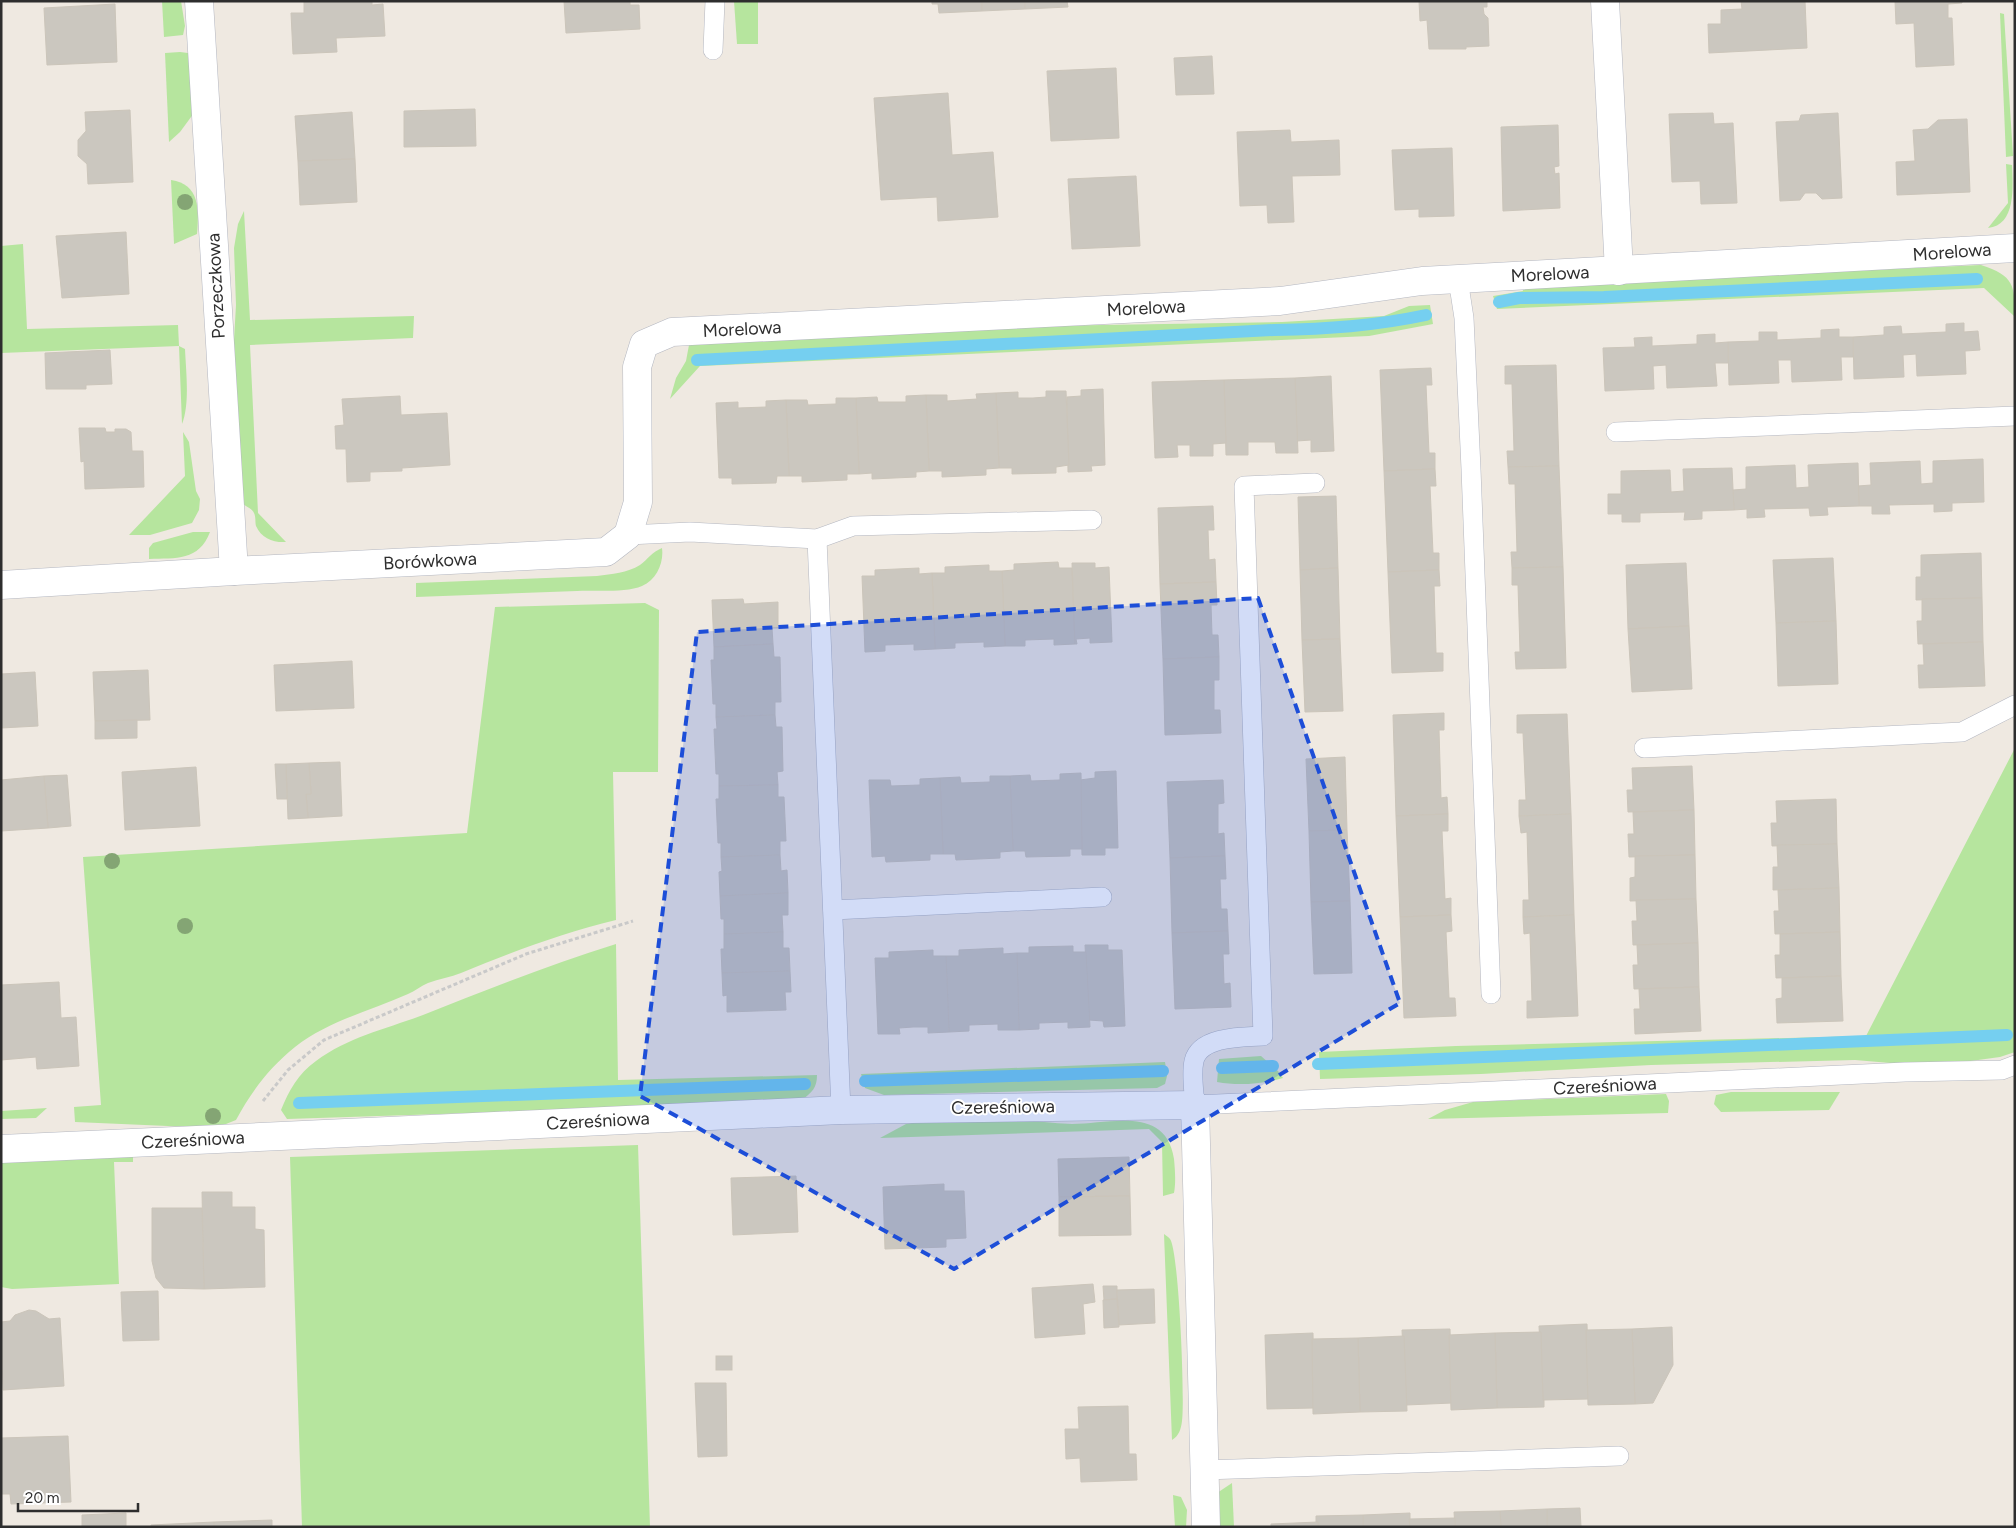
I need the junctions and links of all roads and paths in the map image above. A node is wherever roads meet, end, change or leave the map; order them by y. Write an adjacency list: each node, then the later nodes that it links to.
1 (199, 1): 14 (street, Porzeczkowa)
2 (715, 1): 4 (lane)
3 (1605, 1): 6 (street)
4 (713, 50)
5 (2015, 248): 6 (street, Morelowa)
6 (1620, 271): 7 (street, Morelowa)
7 (1458, 279): 12 (street, Morelowa); 21 (lane)
8 (2015, 416): 9 (lane)
9 (1616, 432)
10 (1315, 483): 23 (lane)
11 (1092, 520): 13 (lane)
12 (628, 535): 13 (lane); 14 (street, Borówkowa)
13 (818, 539): 19 (lane)
14 (234, 571): 15 (street, Borówkowa)
15 (1, 585)
16 (2015, 705): 17 (lane)
17 (1644, 748)
18 (1102, 897): 19 (lane)
19 (833, 910): 24 (lane)
20 (633, 921): 25 (path)
21 (1491, 994)
22 (2015, 1065): 23 (lane, Czereśniowa)
23 (1195, 1105): 24 (street, Czereśniowa); 28 (street)
24 (841, 1110): 25 (street, Czereśniowa)
25 (245, 1138): 26 (street, Czereśniowa)
26 (1, 1149)
27 (1618, 1456): 28 (lane)
28 (1204, 1470): 29 (street)
29 (1206, 1527)

